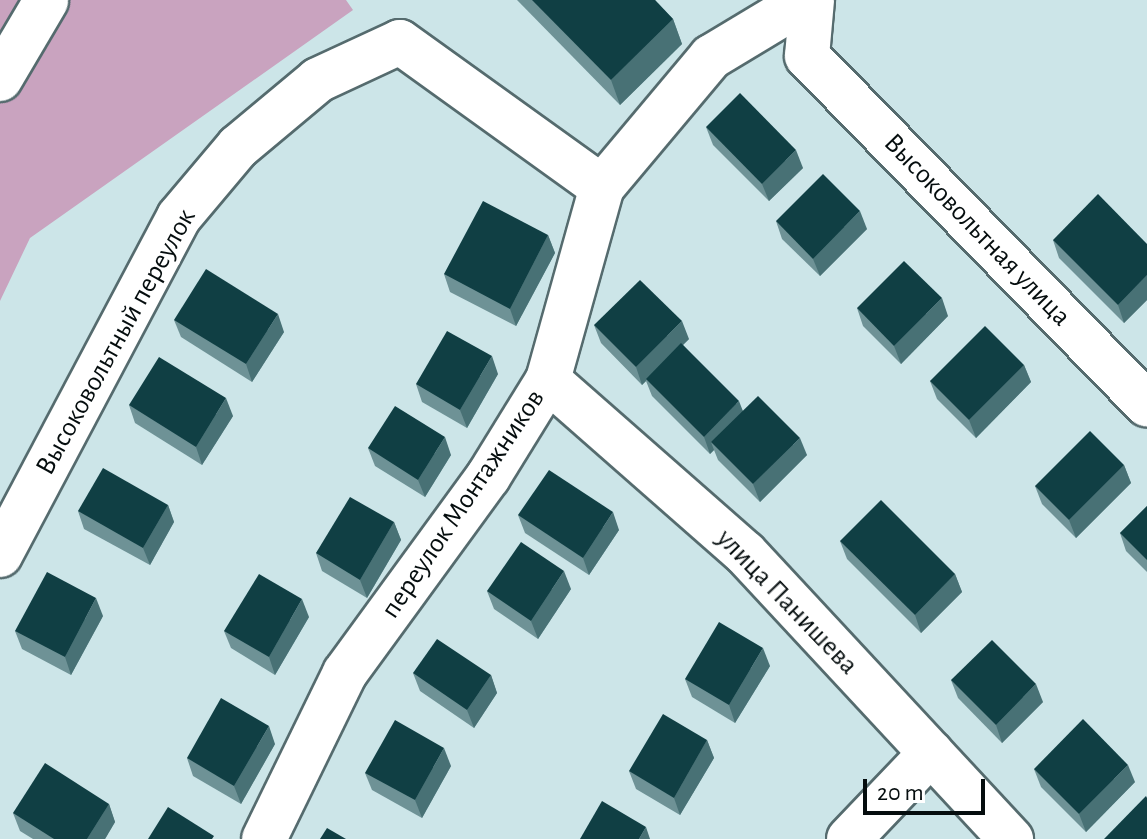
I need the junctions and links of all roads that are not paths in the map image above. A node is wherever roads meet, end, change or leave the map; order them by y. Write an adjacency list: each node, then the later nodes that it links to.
1 (806, 0): 5 (street, переулок Монтажников)
2 (812, 0): 7 (street, Высоковольтная улица)
3 (46, 1): 4 (street)
4 (0, 79)
5 (602, 187): 6 (street, переулок Монтажников); 8 (street, Высоковольтный переулок)
6 (548, 380): 9 (street, улица Панишева); 10 (street, переулок Монтажников)
7 (1147, 405)
8 (0, 555)
9 (931, 753): 11 (street); 12 (street, улица Панишева)
10 (264, 839)
11 (849, 839)
12 (1011, 839)

